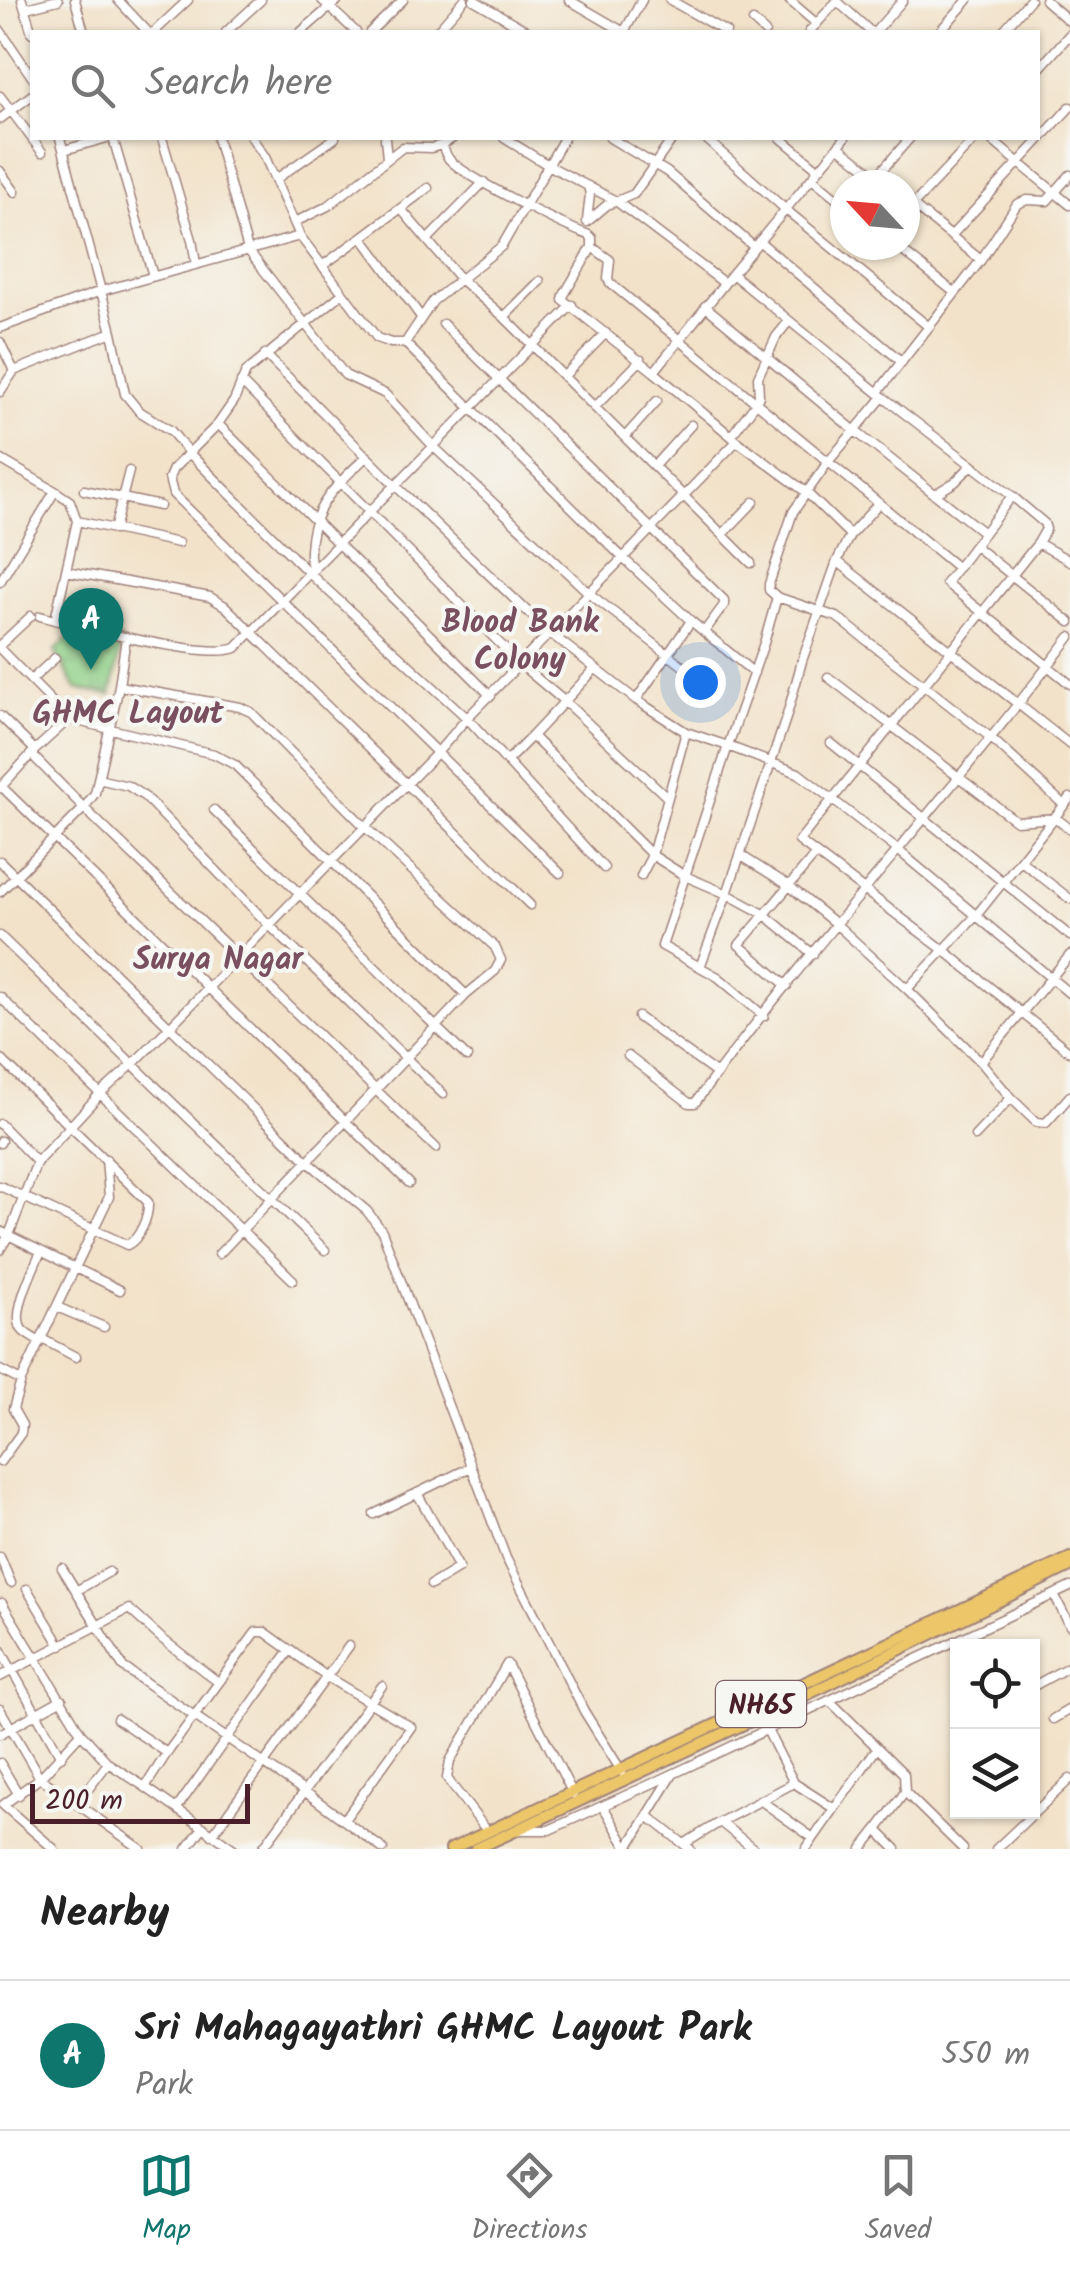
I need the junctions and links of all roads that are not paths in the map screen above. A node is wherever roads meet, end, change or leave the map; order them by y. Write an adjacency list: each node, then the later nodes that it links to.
1 (58, 0): 20 (street)
2 (74, 0): 28 (street)
3 (188, 0): 31 (street)
4 (261, 0): 32 (street)
5 (322, 0): 21 (street)
6 (338, 0): 21 (street)
7 (403, 0): 35 (street)
8 (474, 0): 37 (street)
9 (569, 0): 38 (street)
10 (642, 0): 39 (street)
11 (670, 0): 40 (street)
12 (789, 0): 25 (street)
13 (903, 0): 44 (street)
14 (968, 0): 45 (street)
15 (1030, 0): 46 (street)
16 (1045, 0): 24 (street)
17 (120, 1): 22 (street)
18 (837, 1): 25 (street); 43 (street)
19 (460, 2): 36 (street)
20 (24, 4): 27 (street)
21 (329, 8): 33 (street); 34 (street)
22 (130, 14): 29 (street); 30 (street)
23 (753, 21): 41 (street)
24 (1070, 22)
25 (817, 24): 42 (street)
26 (0, 30): 49 (street)
27 (31, 30)
28 (83, 30)
29 (134, 30)
30 (149, 30)
31 (153, 30)
32 (228, 30)
33 (303, 30)
34 (354, 30)
35 (372, 30)
36 (438, 30)
37 (526, 30)
38 (621, 30)
39 (625, 30)
40 (722, 30)
41 (763, 30)
42 (812, 30)
43 (871, 30)
44 (875, 30)
45 (941, 30)
46 (1004, 30)
47 (1070, 34): 48 (street)
48 (1040, 68)
49 (30, 74)
50 (0, 96): 53 (street)
51 (30, 97): 53 (street)
52 (1070, 107): 56 (street)
53 (10, 112): 54 (street); 55 (street)
54 (0, 119)
55 (30, 137)
56 (1040, 139)
57 (32, 140): 81 (street)
58 (61, 140): 80 (street)
59 (102, 140): 80 (street)
60 (111, 140): 121 (street)
61 (163, 140): 118 (street)
62 (218, 140): 115 (street)
63 (254, 140): 92 (street)
64 (332, 140): 92 (street)
65 (385, 140): 82 (street)
66 (450, 140): 78 (street)
67 (507, 140): 84 (street)
68 (563, 140): 84 (street)
69 (613, 140): 85 (street)
70 (673, 140): 85 (street)
71 (707, 140): 104 (street)
72 (786, 140): 86 (street)
73 (843, 140): 79 (street)
74 (908, 140): 88 (street)
75 (974, 140): 96 (street)
76 (992, 140): 83 (street)
77 (1039, 140): 83 (street)
78 (442, 145): 82 (street); 93 (street)
79 (838, 146): 86 (street); 87 (street)
80 (64, 150): 125 (street)
81 (42, 152)
82 (387, 158): 106 (street)
83 (1019, 162): 99 (street); 110 (street)
84 (548, 165): 94 (street); 101 (street)
85 (654, 165): 100 (street); 113 (street)
86 (818, 170): 91 (street)
87 (869, 170)
88 (882, 170)
89 (0, 171): 97 (street)
90 (1070, 176): 99 (street)
91 (812, 178): 98 (street); 104 (street)
92 (276, 179): 106 (street)
93 (484, 182): 101 (street); 112 (street)
94 (588, 186): 100 (street); 107 (street)
95 (428, 188): 103 (street)
96 (920, 191)
97 (15, 192)
98 (830, 192)
99 (1055, 192): 102 (street); 117 (street)
100 (616, 201): 107 (street); 124 (street)
101 (525, 204): 108 (street); 122 (street)
102 (1070, 205)
103 (401, 209): 111 (street); 112 (street)
104 (786, 209): 113 (street); 135 (street)
105 (920, 211): 110 (street)
106 (295, 222): 109 (street)
107 (587, 222): 108 (street)
108 (581, 232): 114 (street)
109 (300, 236): 115 (street); 119 (street)
110 (951, 236): 117 (street)
111 (362, 237): 119 (street); 130 (street)
112 (427, 240): 122 (street)
113 (757, 244): 120 (street); 146 (street)
114 (592, 246): 128 (street); 139 (street)
115 (248, 250): 118 (street); 133 (street)
116 (914, 260): 127 (street)
117 (981, 260): 127 (street)
118 (196, 264): 121 (street)
119 (322, 266): 126 (street)
120 (732, 274): 124 (street); 132 (street)
121 (153, 276): 125 (street)
122 (460, 279): 130 (street); 131 (street)
123 (540, 281): 131 (street)
124 (724, 283): 129 (street)
125 (101, 291): 136 (street); 137 (street)
126 (343, 293): 133 (street); 141 (street)
127 (955, 293): 135 (street)
128 (572, 305): 138 (street); 142 (street)
129 (705, 306): 139 (street); 144 (street)
130 (420, 317): 141 (street)
131 (504, 317): 142 (street)
132 (790, 321): 144 (street); 153 (street)
133 (304, 323): 143 (street); 163 (street)
134 (443, 324): 150 (street)
135 (929, 327): 146 (street)
136 (0, 328)
137 (112, 332): 147 (street); 164 (street)
138 (606, 333): 145 (street); 149 (street)
139 (678, 341): 148 (street); 155 (street)
140 (0, 342): 147 (street)
141 (405, 343): 157 (street)
142 (533, 346): 149 (street); 150 (street)
143 (265, 354): 151 (street); 165 (street)
144 (767, 358): 155 (street); 160 (street)
145 (640, 360): 148 (street); 156 (street)
146 (902, 362): 153 (street)
147 (14, 371): 152 (street)
148 (654, 372): 162 (street)
149 (564, 376): 156 (street)
150 (501, 378): 157 (street); 186 (street)
151 (241, 382): 158 (street); 171 (street)
152 (0, 392)
153 (880, 395): 160 (street); 168 (street)
154 (657, 402): 161 (street)
155 (756, 404): 162 (street); 167 (street)
156 (595, 407): 161 (street)
157 (472, 408): 163 (street); 195 (street)
158 (218, 424): 164 (street); 185 (street)
159 (691, 425): 169 (street)
160 (855, 431): 167 (street); 176 (street)
161 (624, 437): 169 (street)
162 (734, 438): 175 (street); 178 (street)
163 (434, 447): 172 (street); 204 (street)
164 (188, 452): 201 (street); 206 (street)
165 (367, 456): 171 (street); 172 (street)
166 (0, 459): 173 (street)
167 (828, 462): 175 (street); 181 (street)
168 (972, 464): 176 (street); 177 (street)
169 (654, 466): 178 (street)
170 (130, 471): 179 (street)
171 (339, 483): 183 (street); 185 (street)
172 (396, 486): 183 (street); 213 (street)
173 (55, 490): 184 (street); 203 (street)
174 (84, 490): 179 (street)
175 (806, 492): 190 (street); 205 (street)
176 (935, 494): 188 (street)
177 (1012, 496): 188 (street); 192 (street)
178 (685, 497): 186 (street); 189 (street)
179 (122, 498): 182 (street); 187 (street)
180 (754, 502): 189 (street)
181 (878, 504): 190 (street); 199 (street)
182 (160, 506)
183 (369, 514): 193 (street); 221 (street)
184 (77, 521): 187 (street); 200 (street)
185 (315, 522): 193 (street); 201 (street)
186 (654, 529): 195 (street); 212 (street)
187 (114, 530): 191 (street)
188 (984, 532): 194 (street)
189 (723, 534): 198 (street)
190 (850, 535): 197 (street)
191 (178, 543)
192 (1038, 544): 196 (street); 202 (street)
193 (338, 545): 201 (street); 231 (street)
194 (975, 546): 199 (street); 202 (street)
195 (624, 559): 204 (street); 210 (street)
196 (1070, 560)
197 (837, 561): 207 (street); 218 (street)
198 (752, 563)
199 (958, 568): 208 (street)
200 (66, 571): 209 (street); 214 (street)
201 (312, 572): 206 (street); 236 (street)
202 (1012, 576): 208 (street); 211 (street)
203 (0, 582)
204 (590, 594): 213 (street); 219 (street)
205 (777, 597): 207 (street); 224 (street)
206 (283, 602): 214 (street); 249 (street)
207 (820, 610): 228 (street); 251 (street)
208 (983, 613): 218 (street); 222 (street)
209 (55, 620): 216 (street); 217 (street)
210 (691, 621): 212 (street); 219 (street)
211 (1070, 622)
212 (704, 632): 224 (street)
213 (550, 633): 221 (street); 223 (street)
214 (252, 634): 216 (street); 255 (street)
215 (1070, 636): 222 (street)
216 (126, 637): 229 (street)
217 (0, 647): 226 (street)
218 (953, 650): 228 (street); 234 (street)
219 (668, 655): 230 (street); 232 (street)
220 (55, 658): 226 (street)
221 (521, 665): 231 (street); 233 (street)
222 (1048, 666): 227 (street); 234 (street)
223 (594, 670): 232 (street); 233 (street)
224 (754, 673): 247 (street)
225 (828, 677): 239 (street)
226 (30, 680): 237 (street)
227 (1070, 684)
228 (924, 685): 239 (street); 244 (street)
229 (118, 686): 240 (street); 264 (street)
230 (714, 690)
231 (490, 696): 236 (street)
232 (636, 700): 241 (street)
233 (564, 701): 243 (street); 257 (street)
234 (1018, 704): 244 (street); 246 (street)
235 (0, 716): 238 (street)
236 (467, 718): 249 (street); 250 (street)
237 (69, 719): 240 (street); 248 (street)
238 (9, 725): 242 (street); 248 (street)
239 (892, 726): 252 (street); 253 (street)
240 (107, 730): 254 (street); 273 (street)
241 (686, 732): 247 (street); 257 (street)
242 (0, 733)
243 (532, 736): 250 (street); 269 (street)
244 (990, 737): 253 (street); 259 (street)
245 (830, 743): 252 (street)
246 (1070, 745)
247 (728, 746): 251 (street); 278 (street)
248 (33, 752): 256 (street); 260 (street)
249 (437, 753): 255 (street); 275 (street)
250 (507, 761): 274 (street)
251 (770, 761): 258 (street); 270 (street)
252 (860, 766): 258 (street); 262 (street)
253 (958, 776): 262 (street); 263 (street)
254 (98, 779): 260 (street); 289 (street)
255 (406, 784): 264 (street); 286 (street)
256 (1, 787): 266 (street)
257 (667, 797): 269 (street)
258 (831, 800): 267 (street); 268 (street)
259 (1067, 802): 263 (street)
260 (84, 808): 266 (street); 296 (street)
261 (214, 810): 283 (street)
262 (923, 818): 267 (street); 279 (street)
263 (1056, 818): 265 (street); 272 (street)
264 (365, 827): 273 (street); 303 (street)
265 (1070, 829)
266 (54, 838): 276 (street); 300 (street)
267 (898, 851): 282 (street); 288 (street)
268 (816, 854): 280 (street); 282 (street)
269 (652, 855): 277 (street); 278 (street)
270 (740, 856): 280 (street); 284 (street)
271 (0, 861): 276 (street)
272 (1021, 861): 279 (street); 285 (street)
273 (331, 862): 283 (street); 303 (street)
274 (604, 868)
275 (560, 872)
276 (15, 876): 281 (street); 309 (street)
277 (640, 876)
278 (685, 876): 284 (street); 297 (street)
279 (1004, 882): 288 (street); 292 (street)
280 (788, 885): 287 (street); 290 (street)
281 (0, 892)
282 (864, 892): 290 (street); 293 (street)
283 (300, 894): 289 (street); 308 (street)
284 (727, 894): 287 (street); 297 (street)
285 (1070, 899)
286 (530, 905)
287 (764, 914): 294 (street); 299 (street)
288 (975, 917): 293 (street); 298 (street)
289 (268, 924): 296 (street); 312 (street)
290 (837, 925): 294 (street); 301 (street)
291 (0, 936): 316 (street)
292 (1070, 936)
293 (945, 951): 301 (street); 305 (street)
294 (813, 954): 299 (street)
295 (1070, 955): 298 (street)
296 (238, 958): 300 (street); 318 (street)
297 (700, 967): 306 (street)
298 (1051, 979): 302 (street); 305 (street)
299 (788, 986): 306 (street)
300 (208, 988): 309 (street); 323 (street)
301 (907, 989): 315 (street)
302 (1070, 994)
303 (466, 996): 308 (street)
304 (0, 998): 319 (street)
305 (1022, 1015): 310 (street); 315 (street)
306 (764, 1016): 317 (street)
307 (638, 1017): 317 (street)
308 (436, 1027): 312 (street); 313 (street)
309 (169, 1028): 316 (street); 329 (street)
310 (1070, 1052)
311 (628, 1056): 317 (street)
312 (407, 1057): 318 (street); 320 (street)
313 (467, 1057)
314 (0, 1058): 325 (street)
315 (981, 1062): 322 (street)
316 (133, 1064): 319 (street); 334 (street)
317 (717, 1074)
318 (376, 1090): 323 (street); 327 (street)
319 (100, 1094): 325 (street); 336 (street)
320 (443, 1094)
321 (1070, 1096): 322 (street)
322 (1011, 1098): 326 (street)
323 (346, 1122): 329 (street); 331 (street)
324 (0, 1124): 330 (street)
325 (70, 1126): 328 (street); 330 (street)
326 (975, 1136)
327 (436, 1148)
328 (106, 1159): 335 (street); 335 (street)
329 (307, 1161): 334 (street); 352 (street)
330 (37, 1162): 333 (street)
331 (409, 1183)
332 (0, 1186): 333 (street)
333 (24, 1197): 335 (street); 337 (street)
334 (272, 1198): 336 (street); 339 (street)
335 (94, 1229): 342 (street)
336 (241, 1230): 341 (street); 343 (street)
337 (4, 1233): 338 (street); 340 (street)
338 (0, 1250)
339 (325, 1250)
340 (41, 1251): 342 (street); 347 (street)
341 (219, 1254)
342 (74, 1268): 344 (street); 345 (street)
343 (292, 1280)
344 (120, 1290)
345 (57, 1307): 346 (street); 347 (street)
346 (104, 1328)
347 (41, 1340): 348 (street); 350 (street)
348 (76, 1357)
349 (0, 1370): 350 (street)
350 (22, 1381): 351 (street)
351 (0, 1462)
352 (472, 1467): 353 (street); 402 (street)
353 (418, 1493): 354 (street); 361 (street)
354 (374, 1514)
355 (0, 1557): 360 (street)
356 (1070, 1558): 402 (highway, NH65)
357 (1070, 1566): 402 (highway, NH65)
358 (62, 1568): 364 (street)
359 (109, 1572): 364 (street)
360 (11, 1582)
361 (431, 1584)
362 (1070, 1587): 365 (street)
363 (27, 1589): 369 (street)
364 (76, 1591): 367 (street)
365 (1054, 1594): 368 (street); 383 (street)
366 (2, 1603): 373 (street)
367 (98, 1626): 369 (street); 378 (street); 387 (street)
368 (1070, 1626)
369 (61, 1646): 373 (street)
370 (349, 1646): 377 (street)
371 (0, 1649): 375 (street)
372 (290, 1650): 377 (street); 378 (street); 394 (street)
373 (36, 1660): 375 (street); 381 (street)
374 (1070, 1666): 379 (street)
375 (12, 1671): 376 (street); 386 (street)
376 (0, 1677)
377 (327, 1677): 382 (street); 398 (street)
378 (218, 1682): 387 (street)
379 (1040, 1683)
380 (382, 1686): 382 (street)
381 (62, 1699): 386 (street); 392 (street)
382 (370, 1701): 407 (street); 418 (street)
383 (830, 1701): 391 (street); 395 (street)
384 (0, 1709): 390 (street)
385 (1070, 1709): 389 (street)
386 (35, 1714): 390 (street); 397 (street)
387 (196, 1715): 394 (street); 396 (street)
388 (117, 1719): 396 (street)
389 (1053, 1719)
390 (10, 1730): 393 (street); 403 (street)
391 (767, 1730): 401 (street); 405 (street)
392 (81, 1733): 397 (street); 400 (street)
393 (0, 1734)
394 (227, 1738): 398 (street); 415 (street)
395 (877, 1748): 408 (street); 416 (street)
396 (167, 1754): 406 (street)
397 (61, 1756): 403 (street)
398 (264, 1762): 407 (street); 424 (street)
399 (0, 1763): 410 (street)
400 (108, 1763): 406 (street); 412 (street)
401 (674, 1774): 414 (street); 417 (street)
402 (623, 1775): 409 (highway, NH65); 421 (highway, NH65)
403 (40, 1778): 410 (street); 412 (street)
404 (1070, 1779): 441 (street)
405 (794, 1783): 411 (street); 416 (street)
406 (145, 1787): 415 (street)
407 (304, 1791): 418 (street); 431 (street)
408 (906, 1792): 422 (street); 440 (street)
409 (572, 1794): 423 (highway, NH65); 423 (street)
410 (19, 1795): 413 (street)
411 (760, 1800): 419 (street); 425 (street)
412 (78, 1804): 428 (street)
413 (2, 1806): 427 (street)
414 (602, 1806): 421 (street); 435 (street)
415 (177, 1808): 420 (street)
416 (833, 1808): 425 (street)
417 (648, 1816): 426 (street); 435 (street)
418 (344, 1820): 432 (street)
419 (720, 1822): 426 (street); 436 (street)
420 (203, 1827): 424 (street); 429 (street)
421 (516, 1830): 423 (highway, NH65)
422 (877, 1830): 438 (street); 439 (street)
423 (496, 1832): 433 (highway, NH65); 434 (highway, NH65)
424 (212, 1835): 430 (street)
425 (814, 1838): 437 (street)
426 (687, 1847)
427 (54, 1849)
428 (142, 1849)
429 (187, 1849)
430 (234, 1849)
431 (262, 1849)
432 (382, 1849)
433 (451, 1849)
434 (476, 1849)
435 (627, 1849)
436 (754, 1849)
437 (806, 1849)
438 (862, 1849)
439 (896, 1849)
440 (963, 1849)
441 (996, 1849)

